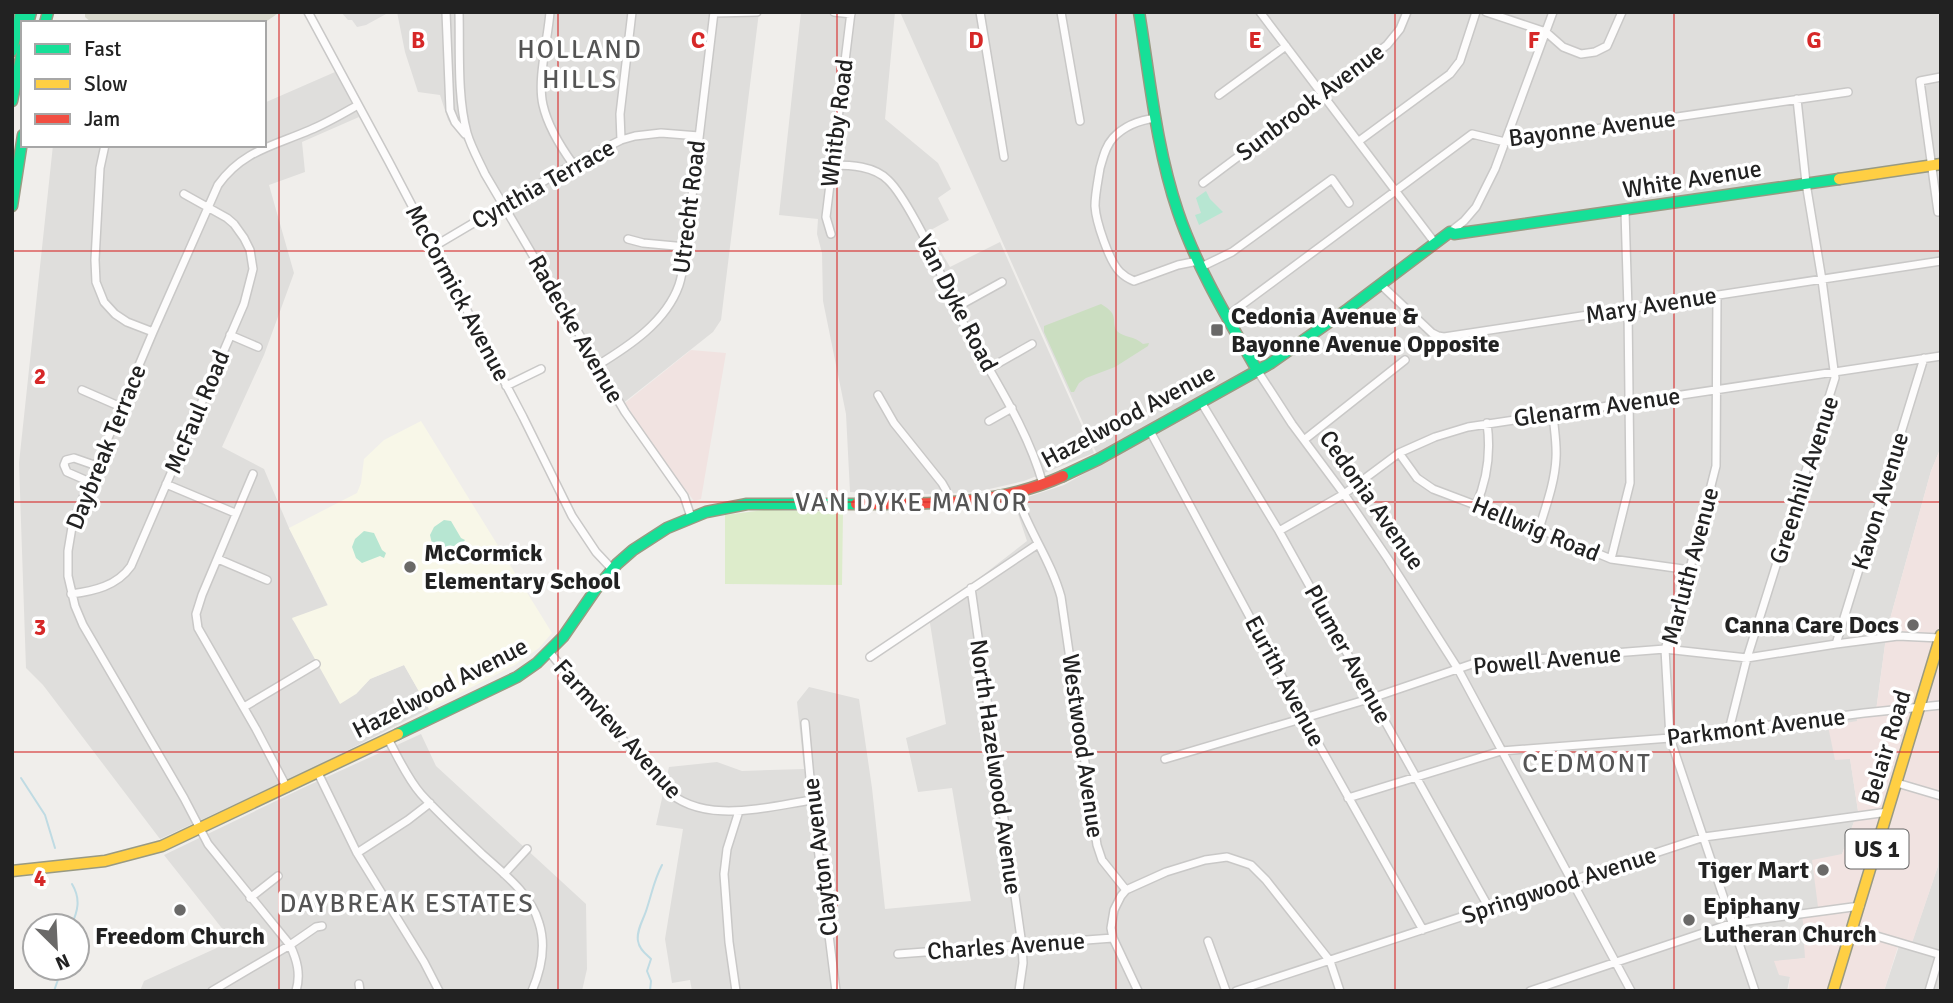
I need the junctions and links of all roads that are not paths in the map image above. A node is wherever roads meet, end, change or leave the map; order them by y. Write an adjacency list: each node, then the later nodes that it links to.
1 (21, 12): 22 (main road)
2 (308, 12): 30 (street, McCormick Avenue)
3 (446, 12): 34 (street, Radecke Avenue)
4 (459, 12): 34 (street, Radecke Avenue)
5 (550, 12): 41 (street)
6 (632, 12): 35 (street)
7 (757, 12): 18 (street)
8 (834, 12): 19 (street)
9 (980, 12): 40 (street)
10 (1061, 12): 32 (street)
11 (1139, 12): 31 (main road, Cedonia Avenue)
12 (1260, 12): 21 (street)
13 (1407, 12): 26 (street, Sunbrook Avenue)
14 (1476, 12): 36 (street)
15 (1486, 12): 20 (street)
16 (1553, 12): 20 (street, Hazelwood Avenue)
17 (1622, 12): 20 (street)
18 (714, 13): 33 (street, Utrecht Road)
19 (851, 13): 43 (street, Whitby Road)
20 (1546, 32): 37 (street, Hazelwood Avenue)
21 (1286, 46): 26 (street); 27 (street)
22 (12, 51)
23 (21, 58): 29 (main road)
24 (1941, 77): 42 (street)
25 (1848, 92): 28 (street, Bayonne Avenue)
26 (1322, 93): 36 (street); 44 (street, Sunbrook Avenue)
27 (1219, 95)
28 (1797, 99): 37 (street, Bayonne Avenue); 45 (street, Greenhill Avenue)
29 (12, 101)
30 (358, 105): 51 (street, Daybreak Terrace); 58 (street, McCormick Avenue)
31 (1156, 118): 61 (main road, Cedonia Avenue); 61 (street)
32 (1080, 121)
33 (699, 136): 35 (street, Cynthia Terrace); 59 (street, Utrecht Road)
34 (468, 137): 49 (street, Radecke Avenue)
35 (621, 140): 41 (street, Cynthia Terrace)
36 (1359, 141): 46 (street)
37 (1504, 142): 46 (street, Bayonne Avenue); 54 (street, Hazelwood Avenue)
38 (21, 147): 50 (main road)
39 (105, 147): 69 (street)
40 (1004, 157)
41 (573, 164): 49 (street, Cynthia Terrace)
42 (1936, 164): 45 (main road, White Avenue); 53 (street)
43 (832, 165): 55 (street, Whitby Road); 66 (street, Van Dyke Road)
44 (1203, 183)
45 (1806, 183): 52 (main road, White Avenue); 62 (street, Greenhill Avenue)
46 (1395, 190): 57 (street); 68 (street, Bayonne Avenue)
47 (184, 194): 51 (street, McFaul Road)
48 (1349, 203): 61 (street)
49 (504, 205): 58 (street, Cynthia Terrace); 76 (street, Radecke Avenue)
50 (12, 206)
51 (207, 207): 69 (street, Daybreak Terrace); 70 (street, McFaul Road)
52 (1625, 211): 54 (main road, White Avenue); 67 (street)
53 (1938, 212)
54 (1450, 232): 57 (main road, Hazelwood Avenue)
55 (831, 234)
56 (628, 239): 59 (street)
57 (1435, 243): 64 (main road, Hazelwood Avenue)
58 (433, 247): 81 (street, McCormick Avenue)
59 (686, 247): 76 (street, Utrecht Road)
60 (1941, 261): 62 (street, Mary Avenue)
61 (1199, 264): 68 (main road, Cedonia Avenue)
62 (1822, 281): 65 (street, Mary Avenue); 80 (street, Greenhill Avenue)
63 (1002, 282): 66 (street)
64 (1380, 284): 67 (street, Mary Avenue); 79 (main road, Hazelwood Avenue)
65 (1717, 295): 67 (street, Mary Avenue); 82 (street, Marluth Avenue)
66 (956, 308): 77 (street, Van Dyke Road)
67 (1628, 309): 86 (street)
68 (1227, 316): 79 (main road, Cedonia Avenue)
69 (153, 332): 87 (street, Daybreak Terrace)
70 (230, 335): 72 (street); 98 (street, McFaul Road)
71 (1032, 344): 77 (street)
72 (258, 347)
73 (1941, 356): 74 (street, Glenarm Avenue)
74 (1924, 358): 80 (street, Glenarm Avenue); 117 (street, Kavon Avenue)
75 (1405, 360): 93 (street)
76 (598, 365): 105 (street, Radecke Avenue)
77 (990, 368): 88 (street, Van Dyke Road)
78 (541, 369): 81 (street)
79 (1257, 370): 85 (main road, Hazelwood Avenue); 93 (street, Cedonia Avenue)
80 (1835, 372): 82 (street, Glenarm Avenue); 121 (street, Greenhill Avenue)
81 (506, 386): 111 (street, McCormick Avenue)
82 (1716, 389): 86 (street, Glenarm Avenue); 112 (street, Marluth Avenue)
83 (82, 390): 87 (street)
84 (878, 395): 102 (street)
85 (1201, 402): 92 (main road, Hazelwood Avenue); 107 (street, Plumer Avenue)
86 (1630, 402): 89 (street, Glenarm Avenue); 109 (street)
87 (121, 407): 95 (street, Daybreak Terrace)
88 (1012, 408): 90 (street); 99 (street, Van Dyke Road)
89 (1553, 414): 91 (street, Glenarm Avenue); 106 (street)
90 (989, 421)
91 (1487, 423): 94 (street, Glenarm Avenue); 103 (street)
92 (1150, 431): 99 (main road, Hazelwood Avenue); 128 (street, Eurith Avenue)
93 (1304, 440): 101 (street, Cedonia Avenue)
94 (1399, 453): 101 (street, Glenarm Avenue); 103 (street, Hellwig Road)
95 (97, 466): 97 (street, Daybreak Terrace); 97 (street)
96 (253, 474): 104 (street)
97 (90, 482): 115 (street, Daybreak Terrace)
98 (166, 484): 104 (street); 115 (street, McFaul Road)
99 (1043, 484): 100 (main road, Hazelwood Avenue)
100 (1016, 493): 102 (main road, Hazelwood Avenue); 108 (street, Westwood Avenue)
101 (1344, 494): 107 (street, Glenarm Avenue); 123 (street, Cedonia Avenue)
102 (949, 503): 105 (main road, Hazelwood Avenue)
103 (1476, 505): 106 (street, Hellwig Road)
104 (235, 513): 110 (street)
105 (691, 517): 111 (main road, Hazelwood Avenue)
106 (1539, 529): 109 (street, Hellwig Road)
107 (1279, 531): 124 (street, Plumer Avenue)
108 (1038, 544): 114 (street); 153 (street, Westwood Avenue)
109 (1611, 558): 112 (street, Hellwig Road)
110 (218, 559): 113 (street); 126 (street)
111 (612, 569): 119 (main road, Hazelwood Avenue)
112 (1690, 569): 118 (street, Marluth Avenue)
113 (267, 580)
114 (971, 588): 120 (street); 164 (street, North Hazelwood Avenue)
115 (71, 594): 145 (street, Daybreak Terrace)
116 (1940, 637): 117 (street, Powell Avenue); 127 (main road, Belair Road / US 1)
117 (1836, 644): 121 (street, Powell Avenue)
118 (1665, 649): 121 (street, Powell Avenue); 123 (street, Powell Avenue); 131 (street, Marluth Avenue)
119 (550, 653): 132 (main road, Hazelwood Avenue); 143 (street, Farmview Avenue)
120 (870, 657)
121 (1747, 658): 130 (street, Greenhill Avenue)
122 (316, 664): 126 (street)
123 (1458, 669): 124 (street, Powell Avenue); 133 (street, Cedonia Avenue)
124 (1372, 698): 128 (street, Powell Avenue); 136 (street, Plumer Avenue)
125 (1941, 705): 127 (street, Parkmont Avenue)
126 (244, 707): 138 (street)
127 (1920, 707): 130 (street, Parkmont Avenue); 137 (main road, Belair Road / US 1)
128 (1304, 718): 134 (street, Powell Avenue); 140 (street, Eurith Avenue)
129 (805, 723): 141 (street, Clayton Avenue)
130 (1729, 730): 131 (street, Parkmont Avenue)
131 (1670, 738): 133 (street, Parkmont Avenue); 146 (street, Marluth Avenue)
132 (388, 739): 135 (main road, Hazelwood Avenue); 142 (street)
133 (1501, 751): 136 (street, Parkmont Avenue); 152 (street, Cedonia Avenue)
134 (1165, 759)
135 (318, 773): 138 (main road, Hazelwood Avenue); 148 (street)
136 (1417, 776): 140 (street, Parkmont Avenue); 156 (street, Plumer Avenue)
137 (1897, 783): 139 (street); 144 (main road, Belair Road / US 1)
138 (287, 788): 145 (main road, Hazelwood Avenue)
139 (1941, 796)
140 (1349, 798): 160 (street, Eurith Avenue)
141 (811, 800): 143 (street, Farmview Avenue); 174 (street, Clayton Avenue)
142 (430, 803): 148 (street); 150 (street)
143 (739, 811): 173 (street)
144 (1889, 812): 146 (street, Springwood Avenue); 155 (main road, Belair Road / US 1)
145 (199, 829): 149 (main road, Hazelwood Avenue); 154 (street, Daybreak Terrace)
146 (1704, 837): 152 (street, Springwood Avenue); 157 (street, Marluth Avenue)
147 (527, 849): 150 (street)
148 (357, 853): 171 (street)
149 (12, 871)
150 (504, 874): 172 (street)
151 (278, 876): 154 (street)
152 (1572, 882): 156 (street, Springwood Avenue); 168 (street, Cedonia Avenue)
153 (1126, 890): 161 (street); 167 (street)
154 (250, 898): 163 (street, Daybreak Terrace)
155 (1860, 906): 157 (street); 159 (main road, Belair Road / US 1)
156 (1489, 908): 160 (street, Springwood Avenue)
157 (1733, 923): 168 (street); 182 (street, Marluth Avenue)
158 (321, 926): 163 (street)
159 (1853, 929): 166 (street); 183 (main road, Belair Road / US 1)
160 (1423, 930): 167 (street, Springwood Avenue)
161 (1113, 938): 164 (street, Charles Avenue); 176 (street)
162 (1208, 941): 177 (street)
163 (290, 945): 169 (street); 170 (street, Daybreak Terrace)
164 (1022, 945): 165 (street, Charles Avenue); 175 (street, North Hazelwood Avenue)
165 (898, 954)
166 (1940, 954): 184 (street)
167 (1330, 961): 178 (street, Springwood Avenue); 179 (street)
168 (1615, 963): 180 (street); 181 (street, Cedonia Avenue)
169 (212, 991)
170 (296, 991)
171 (439, 991)
172 (532, 991)
173 (736, 991)
174 (836, 991)
175 (1019, 991)
176 (1138, 991)
177 (1226, 991)
178 (1236, 991)
179 (1340, 991)
180 (1530, 991)
181 (1631, 991)
182 (1755, 991)
183 (1833, 991)
184 (1929, 991)

